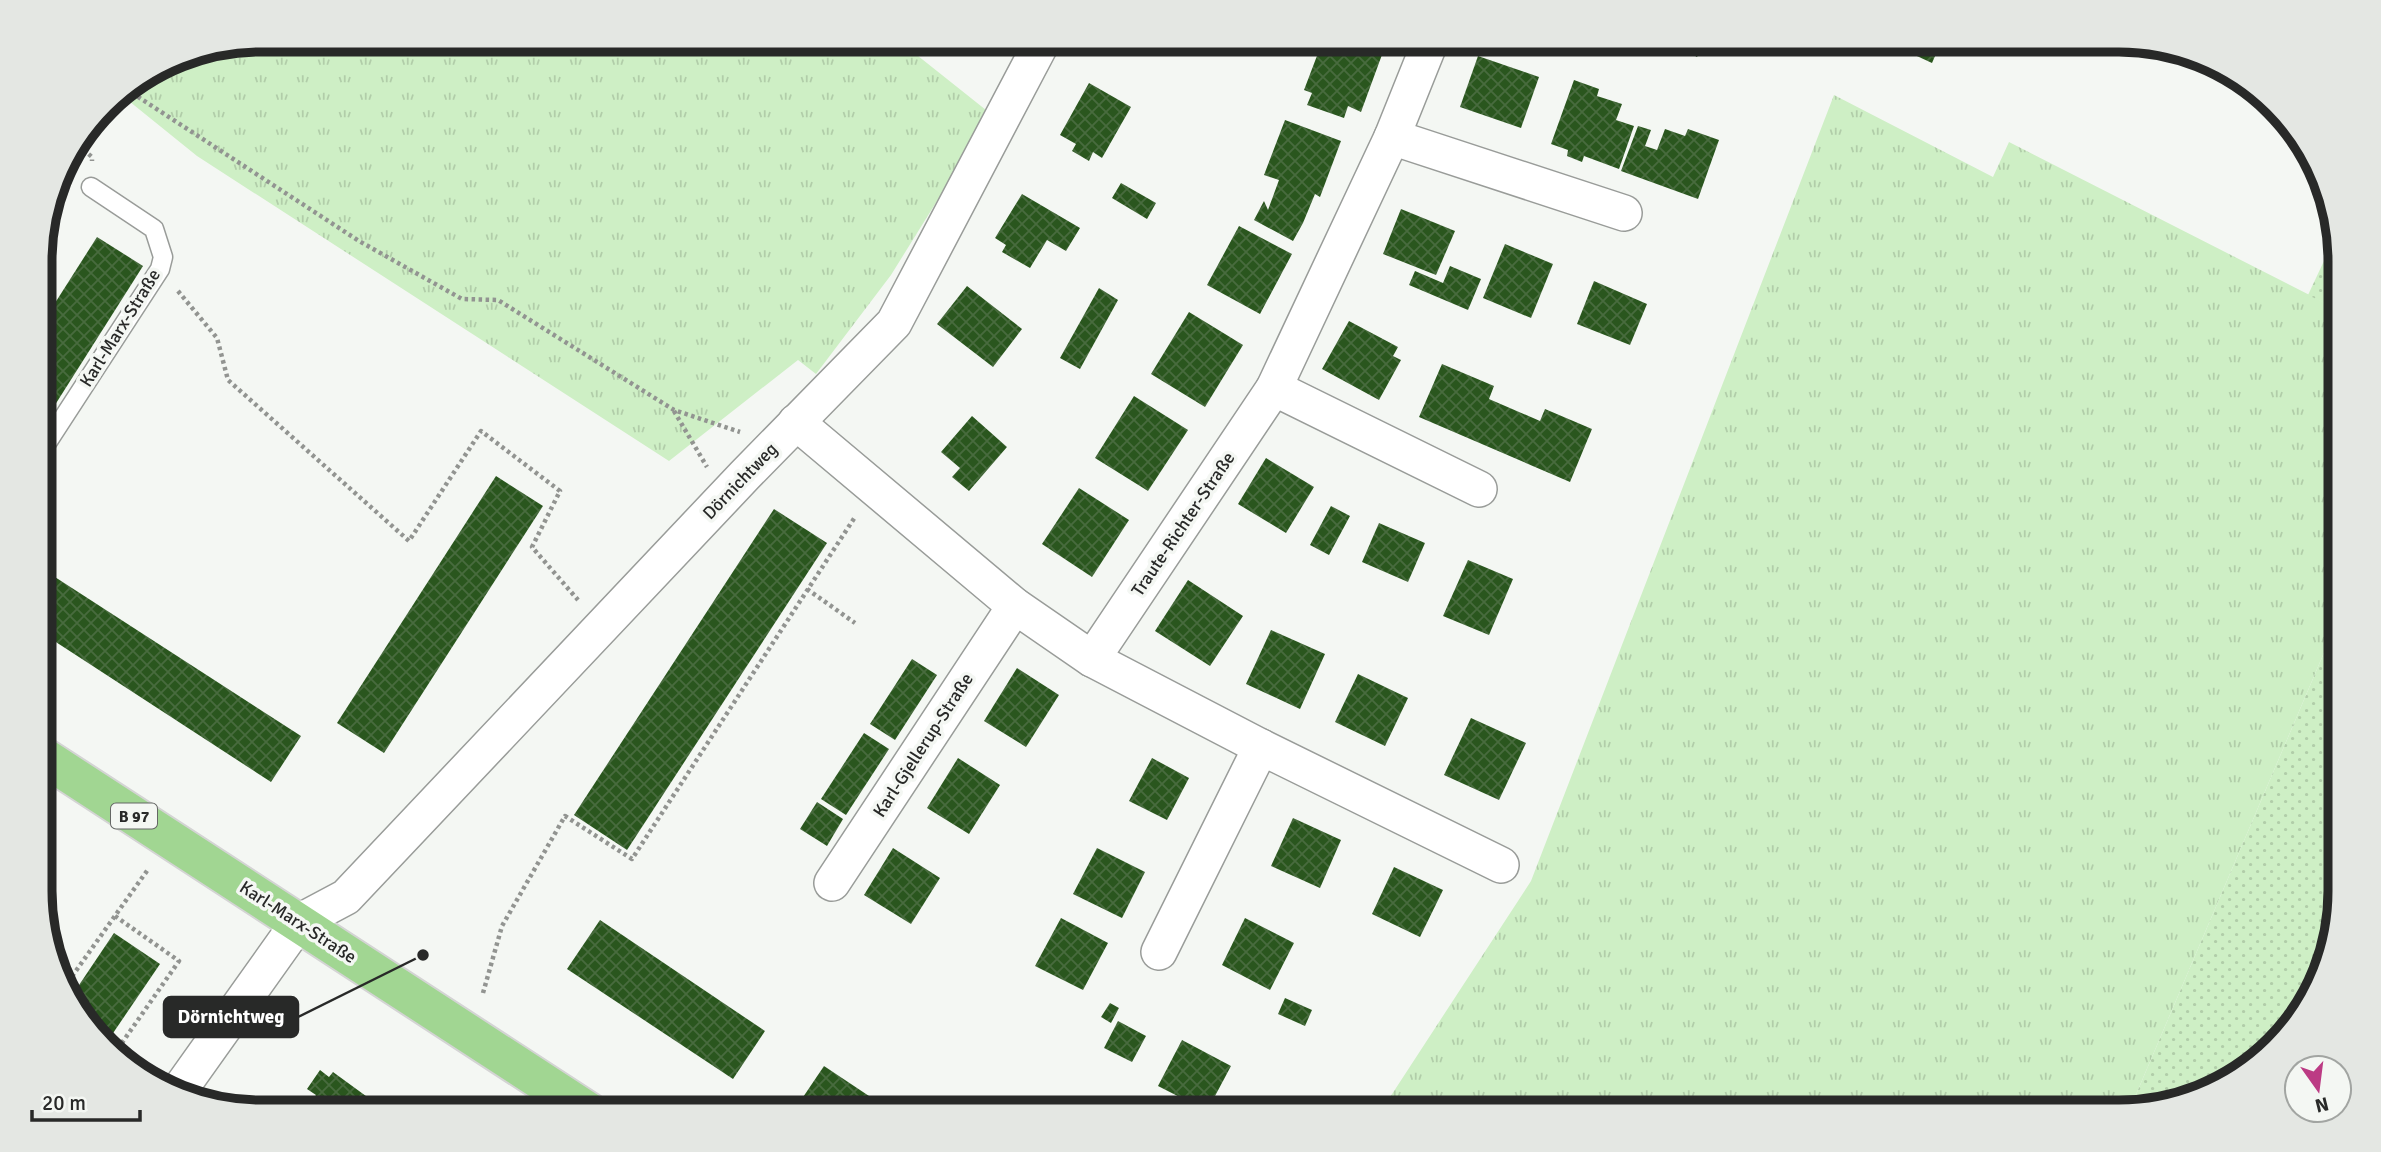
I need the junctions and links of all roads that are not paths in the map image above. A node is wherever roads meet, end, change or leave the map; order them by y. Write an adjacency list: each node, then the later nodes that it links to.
1 (1037, 52): 7 (street, Dörnichtweg)
2 (1426, 52): 3 (street, Traute-Richter-Straße)
3 (1392, 136): 5 (street); 6 (street, Traute-Richter-Straße)
4 (91, 187): 8 (lane, Karl-Marx-Straße)
5 (1624, 213)
6 (1273, 388): 9 (street); 11 (street, Traute-Richter-Straße)
7 (796, 422): 10 (street); 16 (street, Dörnichtweg)
8 (53, 434)
9 (1479, 489)
10 (1015, 606): 11 (street); 15 (street, Karl-Gjellerup-Straße)
11 (1092, 660): 12 (street)
12 (1262, 747): 14 (street); 17 (street)
13 (52, 763): 16 (main road, Karl-Marx-Straße / B 97)
14 (1501, 864)
15 (832, 883)
16 (299, 922): 18 (street, Dörnichtweg); 19 (main road, Karl-Marx-Straße / B 97)
17 (1159, 952)
18 (183, 1084)
19 (570, 1100)

